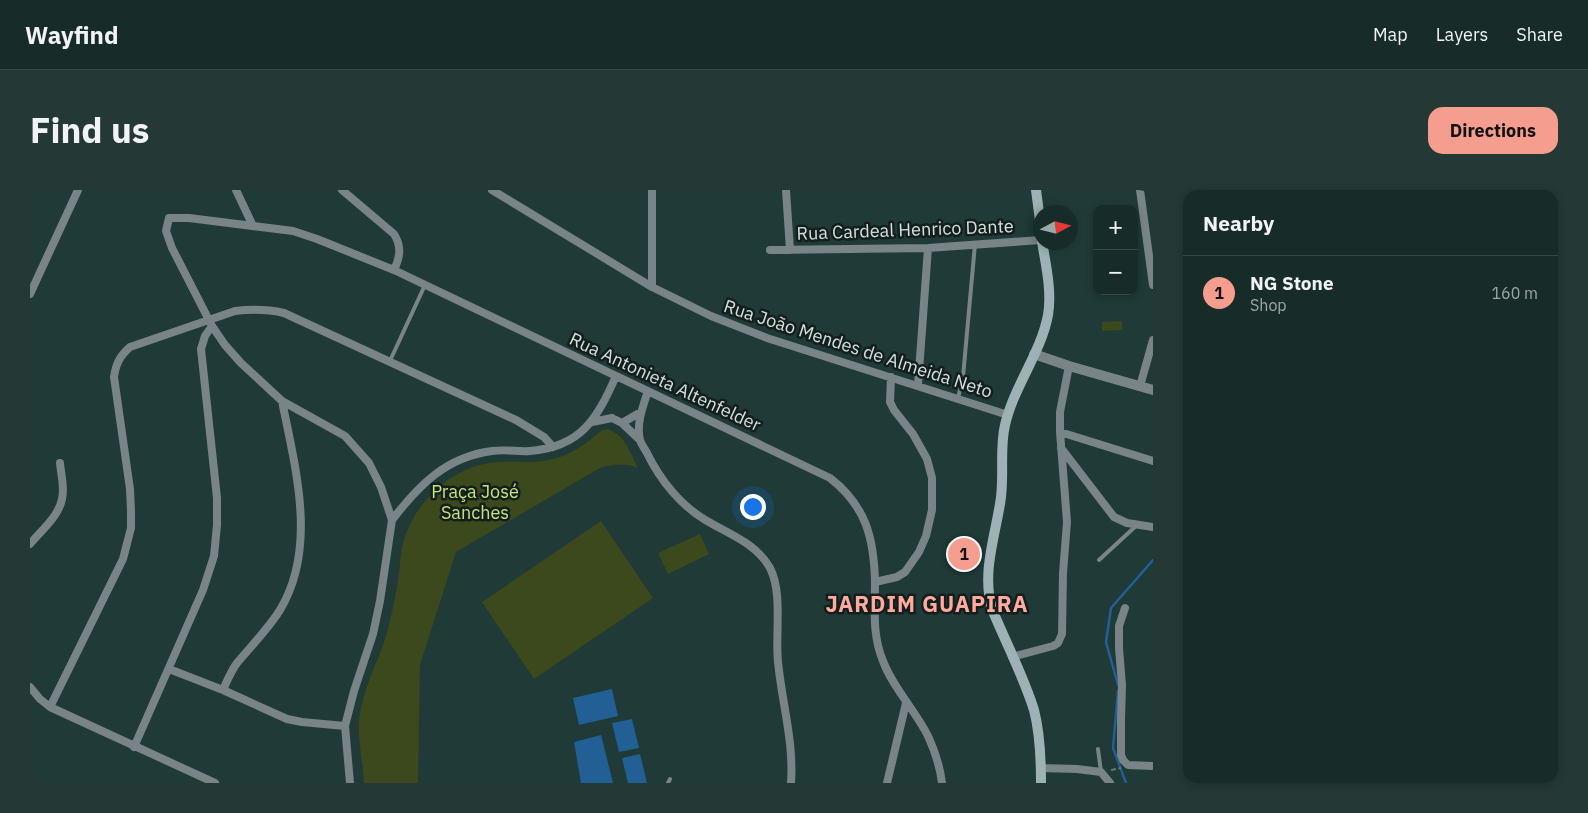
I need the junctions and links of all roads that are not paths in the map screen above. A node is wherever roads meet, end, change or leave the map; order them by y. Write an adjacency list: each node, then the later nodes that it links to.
1 (78, 190): 21 (street)
2 (236, 190): 10 (street)
3 (342, 190): 17 (street)
4 (492, 190): 20 (street, Rua João Mendes de Almeida Neto)
5 (652, 190): 20 (street)
6 (786, 190): 15 (street)
7 (1036, 190): 9 (main road)
8 (1140, 190): 19 (street)
9 (1038, 205)
10 (253, 226): 17 (street, Rua Antonieta Altenfelder); 22 (street, Rua Antonieta Altenfelder)
11 (1033, 241): 12 (street, Rua Cardeal Henrico Dante)
12 (975, 244): 13 (street, Rua Cardeal Henrico Dante); 33 (lane)
13 (928, 248): 15 (street, Rua Cardeal Henrico Dante); 29 (street)
14 (770, 250): 15 (street, Rua Cardeal Henrico Dante)
15 (790, 250)
16 (1043, 250): 24 (main road)
17 (394, 270): 18 (street, Rua Antonieta Altenfelder)
18 (425, 285): 25 (lane); 27 (street, Rua Antonieta Altenfelder)
19 (1153, 285)
20 (652, 287): 28 (street, Rua João Mendes de Almeida Neto)
21 (30, 294)
22 (211, 323): 25 (street); 34 (street); 55 (street); 59 (street)
23 (1153, 340): 30 (street)
24 (1034, 354): 26 (street); 37 (main road)
25 (389, 363): 43 (street)
26 (1069, 366): 30 (street); 41 (street)
27 (616, 376): 32 (street, Rua Antonieta Altenfelder); 35 (street)
28 (891, 377): 29 (street, Rua João Mendes de Almeida Neto); 52 (street)
29 (918, 385): 33 (street, Rua João Mendes de Almeida Neto)
30 (1140, 386): 31 (street)
31 (1153, 390)
32 (648, 391): 36 (street); 52 (street, Rua Antonieta Altenfelder)
33 (958, 398): 37 (street, Rua João Mendes de Almeida Neto)
34 (282, 401): 47 (street); 57 (street)
35 (604, 403): 38 (street); 39 (street)
36 (641, 412): 40 (street); 42 (street)
37 (1008, 415): 54 (main road)
38 (612, 418): 39 (street); 40 (street)
39 (592, 422): 43 (street)
40 (622, 423): 42 (street)
41 (1060, 432): 44 (street); 45 (street)
42 (640, 440): 68 (street)
43 (553, 447): 47 (street)
44 (1061, 448): 48 (street); 54 (street)
45 (1153, 461)
46 (60, 463): 50 (street)
47 (392, 520): 60 (street)
48 (1137, 525): 49 (street); 51 (lane)
49 (1153, 527)
50 (30, 544)
51 (1099, 560)
52 (875, 582): 58 (street, Rua Antonieta Altenfelder)
53 (1125, 608): 63 (street)
54 (1012, 657): 64 (main road)
55 (168, 669): 57 (street); 61 (street)
56 (30, 687): 59 (street)
57 (222, 690): 60 (street)
58 (906, 703): 69 (street); 70 (street, Rua Antonieta Altenfelder)
59 (50, 707): 61 (street)
60 (344, 726): 67 (street)
61 (134, 747): 66 (street)
62 (1098, 749): 65 (lane)
63 (1153, 766)
64 (1040, 768): 65 (street); 71 (main road)
65 (1104, 772): 72 (street)
66 (215, 783)
67 (350, 783)
68 (791, 783)
69 (887, 783)
70 (942, 783)
71 (1040, 783)
72 (1110, 783)

